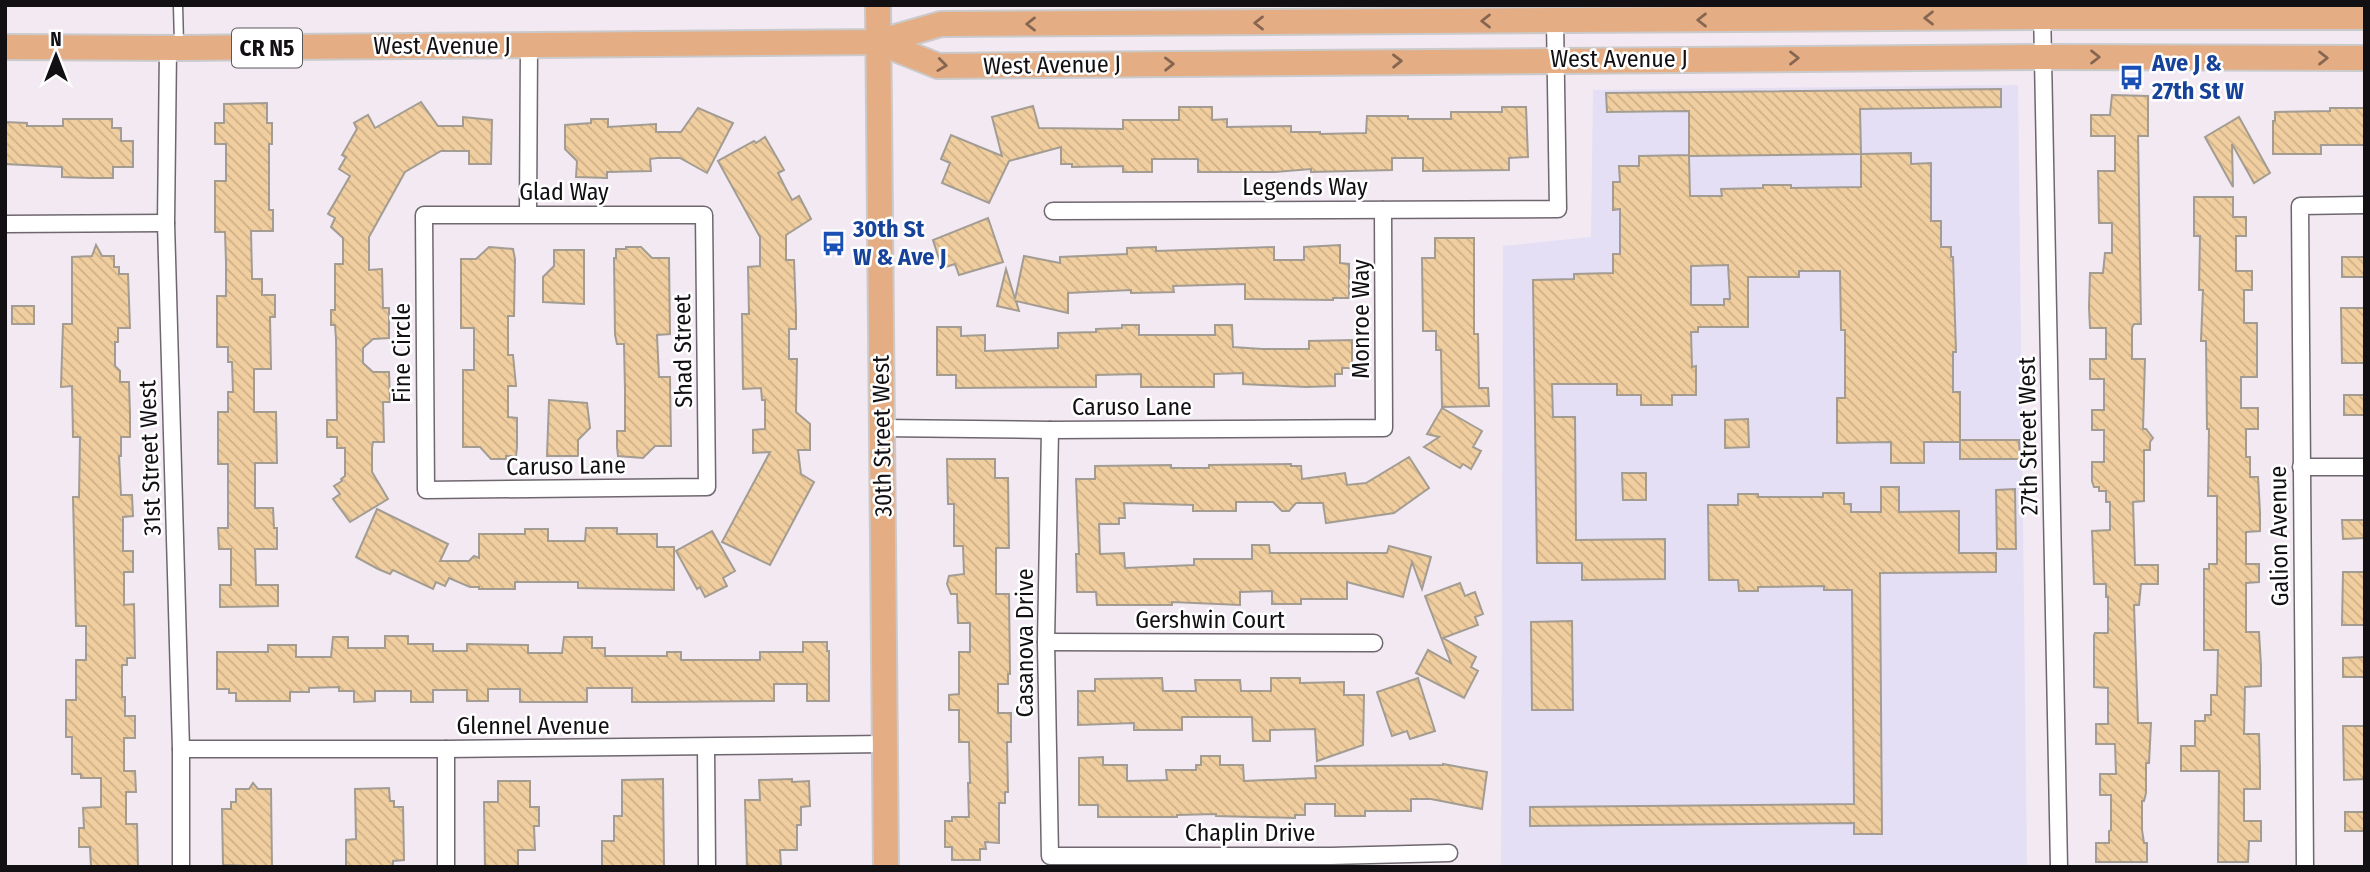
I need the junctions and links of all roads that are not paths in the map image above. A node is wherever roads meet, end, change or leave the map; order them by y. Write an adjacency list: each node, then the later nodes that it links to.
1 (178, 5): 9 (lane)
2 (878, 5): 6 (main road, 30th Street West)
3 (2042, 11): 4 (main road, West Avenue J); 5 (main road, West Avenue J, one-way to 5); 10 (street, 27th Street West)
4 (2365, 17)
5 (1555, 21): 6 (main road, West Avenue J, one-way to 6); 12 (street)
6 (878, 43): 7 (main road, West Avenue J / CR N5); 12 (main road, West Avenue J, one-way to 12); 21 (main road, 30th Street West)
7 (529, 46): 9 (main road, West Avenue J / CR N5); 16 (street)
8 (5, 47): 9 (main road, West Avenue J / CR N5)
9 (173, 48): 20 (street, 31st Street West)
10 (2043, 57): 11 (main road, West Avenue J, one-way to 11); 12 (main road, West Avenue J, one-way to 10); 41 (street, 27th Street West)
11 (2365, 58)
12 (1555, 60): 14 (street, Legends Way)
13 (2365, 205): 24 (street, Galion Avenue)
14 (1383, 210): 15 (street, Legends Way); 22 (street, Monroe Way)
15 (1053, 211)
16 (528, 214): 17 (street, Glad Way); 18 (street, Glad Way)
17 (424, 215): 27 (street, Fine Circle)
18 (704, 215): 26 (street, Shad Street)
19 (5, 223): 20 (street)
20 (166, 223): 32 (street, 31st Street West)
21 (881, 428): 23 (street, Caruso Lane); 30 (main road, 30th Street West)
22 (1384, 428): 23 (street, Caruso Lane)
23 (1050, 430): 28 (street, Casanova Drive)
24 (2301, 467): 25 (street); 42 (street, Galion Avenue)
25 (2365, 467)
26 (707, 487): 27 (street, Caruso Lane)
27 (426, 490)
28 (1046, 642): 29 (street, Gershwin Court); 35 (street, Casanova Drive)
29 (1374, 643)
30 (885, 744): 31 (street, Glennel Avenue); 40 (main road, 30th Street West)
31 (706, 747): 33 (street, Glennel Avenue); 39 (street)
32 (181, 749): 33 (street, Glennel Avenue); 37 (street, 31st Street West)
33 (446, 749): 38 (street)
34 (1449, 853): 36 (street, Chaplin Drive)
35 (1051, 856): 36 (street, Chaplin Drive)
36 (1331, 861)
37 (181, 867)
38 (446, 867)
39 (707, 867)
40 (886, 867)
41 (2059, 867)
42 (2305, 867)

